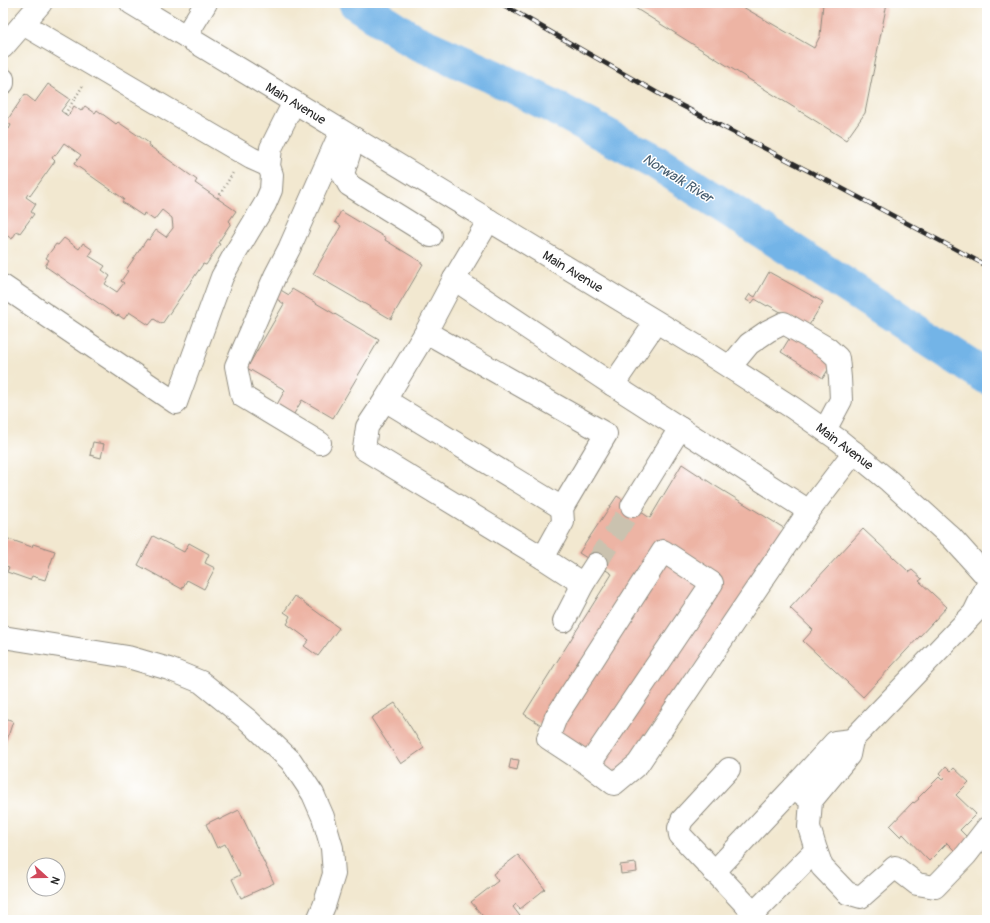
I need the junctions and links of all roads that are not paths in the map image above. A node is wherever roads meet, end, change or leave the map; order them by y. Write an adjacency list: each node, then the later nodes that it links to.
1 (41, 3): 4 (main road)
2 (131, 3): 5 (main road, Main Avenue)
3 (206, 3): 5 (main road)
4 (23, 24): 6 (main road); 11 (main road)
5 (186, 36): 9 (main road, Main Avenue)
6 (3, 47)
7 (3, 79): 8 (main road)
8 (3, 84)
9 (294, 102): 10 (main road, Main Avenue); 11 (main road)
10 (348, 134): 12 (main road, Main Avenue); 13 (main road); 23 (main road)
11 (269, 166): 15 (main road)
12 (489, 220): 14 (main road); 16 (main road, Main Avenue)
13 (431, 236)
14 (454, 279): 17 (main road); 19 (main road)
15 (3, 286)
16 (656, 322): 18 (main road, Main Avenue); 19 (main road)
17 (426, 332): 20 (main road); 26 (main road)
18 (730, 368): 22 (main road, Main Avenue); 22 (main road)
19 (613, 385): 21 (main road)
20 (385, 400): 26 (main road); 28 (main road)
21 (680, 428): 25 (main road); 27 (main road)
22 (825, 430): 24 (main road, Main Avenue)
23 (320, 443)
24 (854, 452): 27 (main road); 30 (main road, Main Avenue)
25 (632, 506)
26 (562, 508): 28 (main road)
27 (809, 511): 36 (main road)
28 (543, 558): 31 (main road)
29 (596, 564): 31 (main road)
30 (987, 577)
31 (583, 584): 33 (main road)
32 (987, 586): 35 (main road)
33 (564, 621)
34 (3, 637): 43 (main road)
35 (852, 740): 38 (main road); 39 (main road)
36 (589, 765): 36 (main road)
37 (729, 769): 42 (main road)
38 (794, 787): 39 (main road); 42 (main road)
39 (811, 801): 41 (main road)
40 (987, 828): 41 (main road)
41 (819, 859): 42 (main road)
42 (714, 872)
43 (318, 920)

